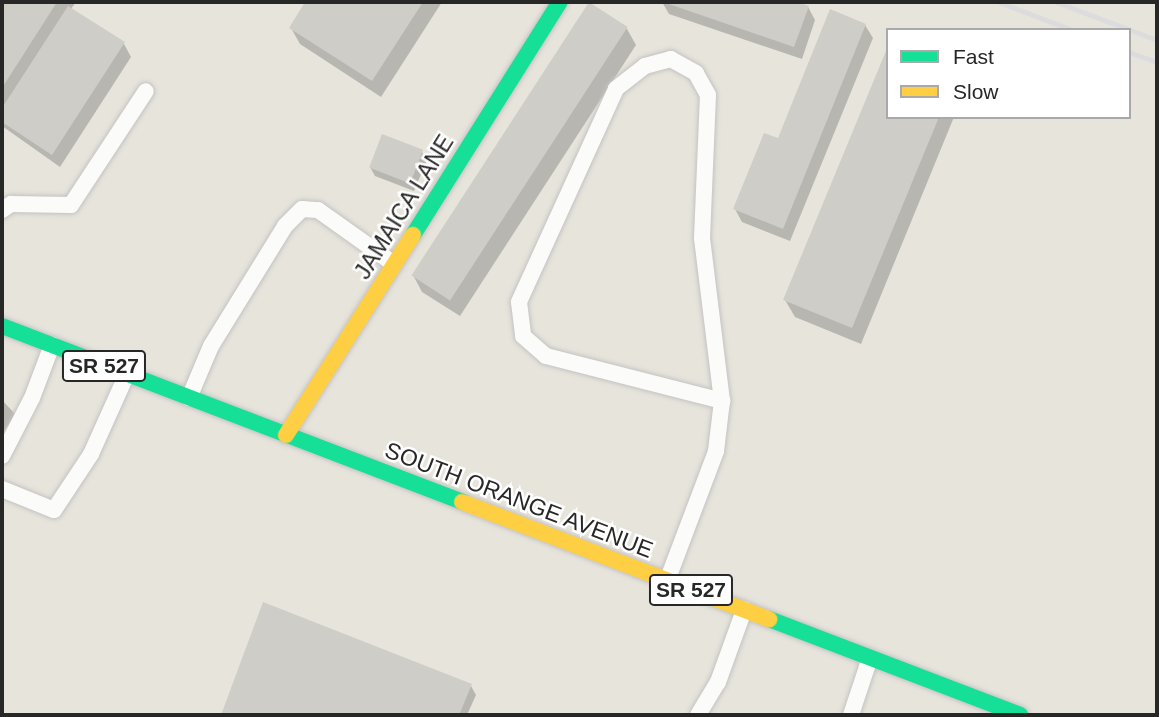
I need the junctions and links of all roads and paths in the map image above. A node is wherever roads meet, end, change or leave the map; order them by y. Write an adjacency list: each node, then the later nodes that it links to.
1 (560, 2): 4 (main road, JAMAICA LANE)
2 (146, 91): 3 (lane)
3 (2, 210)
4 (394, 264): 8 (lane); 10 (main road, JAMAICA LANE)
5 (2, 326): 6 (main road, SOUTH ORANGE AVENUE / SR 527)
6 (52, 345): 7 (main road, SOUTH ORANGE AVENUE / SR 527); 11 (lane)
7 (127, 374): 8 (main road, SOUTH ORANGE AVENUE / SR 527); 12 (lane)
8 (189, 398): 10 (main road, SOUTH ORANGE AVENUE / SR 527)
9 (722, 401): 9 (lane); 13 (lane)
10 (286, 435): 13 (main road, SOUTH ORANGE AVENUE / SR 527)
11 (2, 456)
12 (2, 489)
13 (667, 581): 14 (main road, SOUTH ORANGE AVENUE / SR 527)
14 (744, 610): 15 (main road, SOUTH ORANGE AVENUE / SR 527); 16 (lane)
15 (870, 658): 17 (lane); 18 (main road, SOUTH ORANGE AVENUE / SR 527)
16 (698, 715)
17 (850, 715)
18 (1020, 715)

